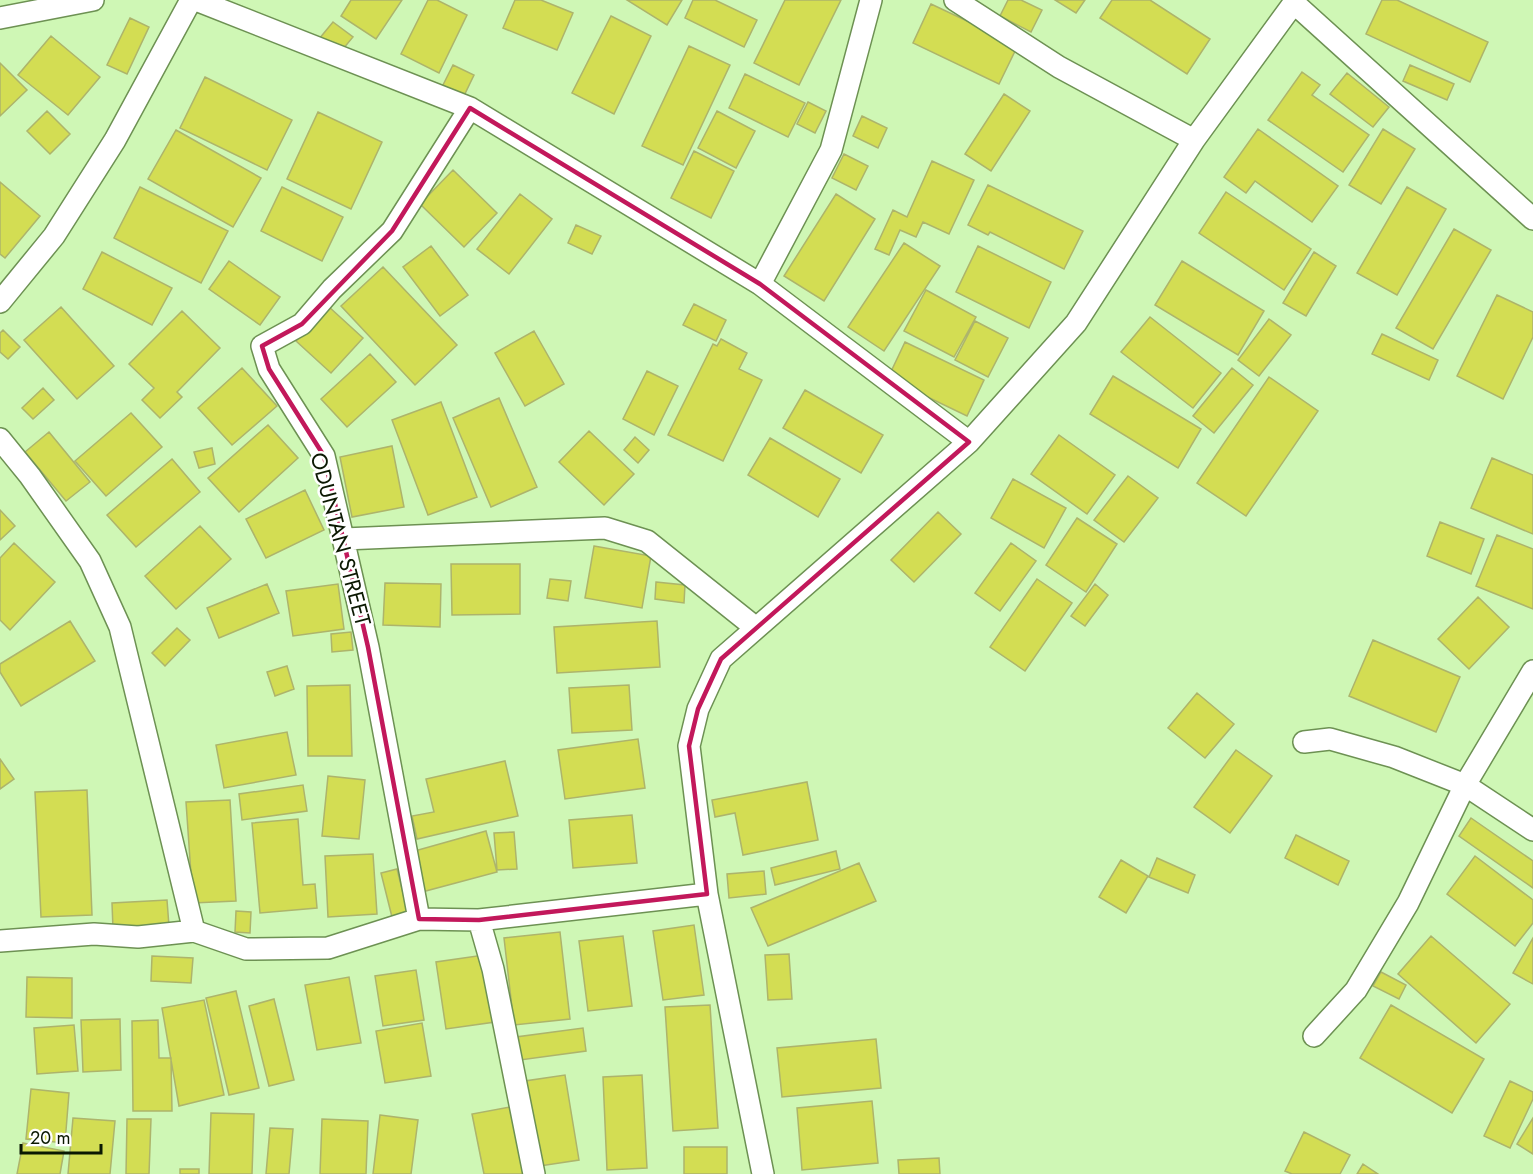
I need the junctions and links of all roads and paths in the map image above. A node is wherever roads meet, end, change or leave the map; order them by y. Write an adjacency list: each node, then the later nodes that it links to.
1 (93, 0): 7 (street)
2 (191, 0): 13 (street)
3 (196, 0): 9 (street)
4 (872, 0): 12 (street)
5 (955, 0): 10 (street)
6 (1295, 1): 10 (street); 11 (street)
7 (55, 3): 8 (street)
8 (0, 18)
9 (470, 108): 12 (street); 16 (street, ODUNTAN STREET)
10 (1194, 140): 15 (street)
11 (1533, 219)
12 (760, 284): 15 (street)
13 (0, 303)
14 (0, 440): 25 (street)
15 (969, 442): 17 (street)
16 (344, 539): 17 (street); 23 (street, ODUNTAN STREET)
17 (756, 628): 22 (street)
18 (1533, 670): 20 (street)
19 (1304, 742): 20 (street)
20 (1465, 785): 21 (street); 27 (street)
21 (1533, 830)
22 (707, 894): 24 (street); 29 (street)
23 (419, 919): 24 (street); 25 (street)
24 (480, 920): 28 (street)
25 (194, 931): 26 (street)
26 (0, 941)
27 (1314, 1036)
28 (534, 1174)
29 (763, 1174)

